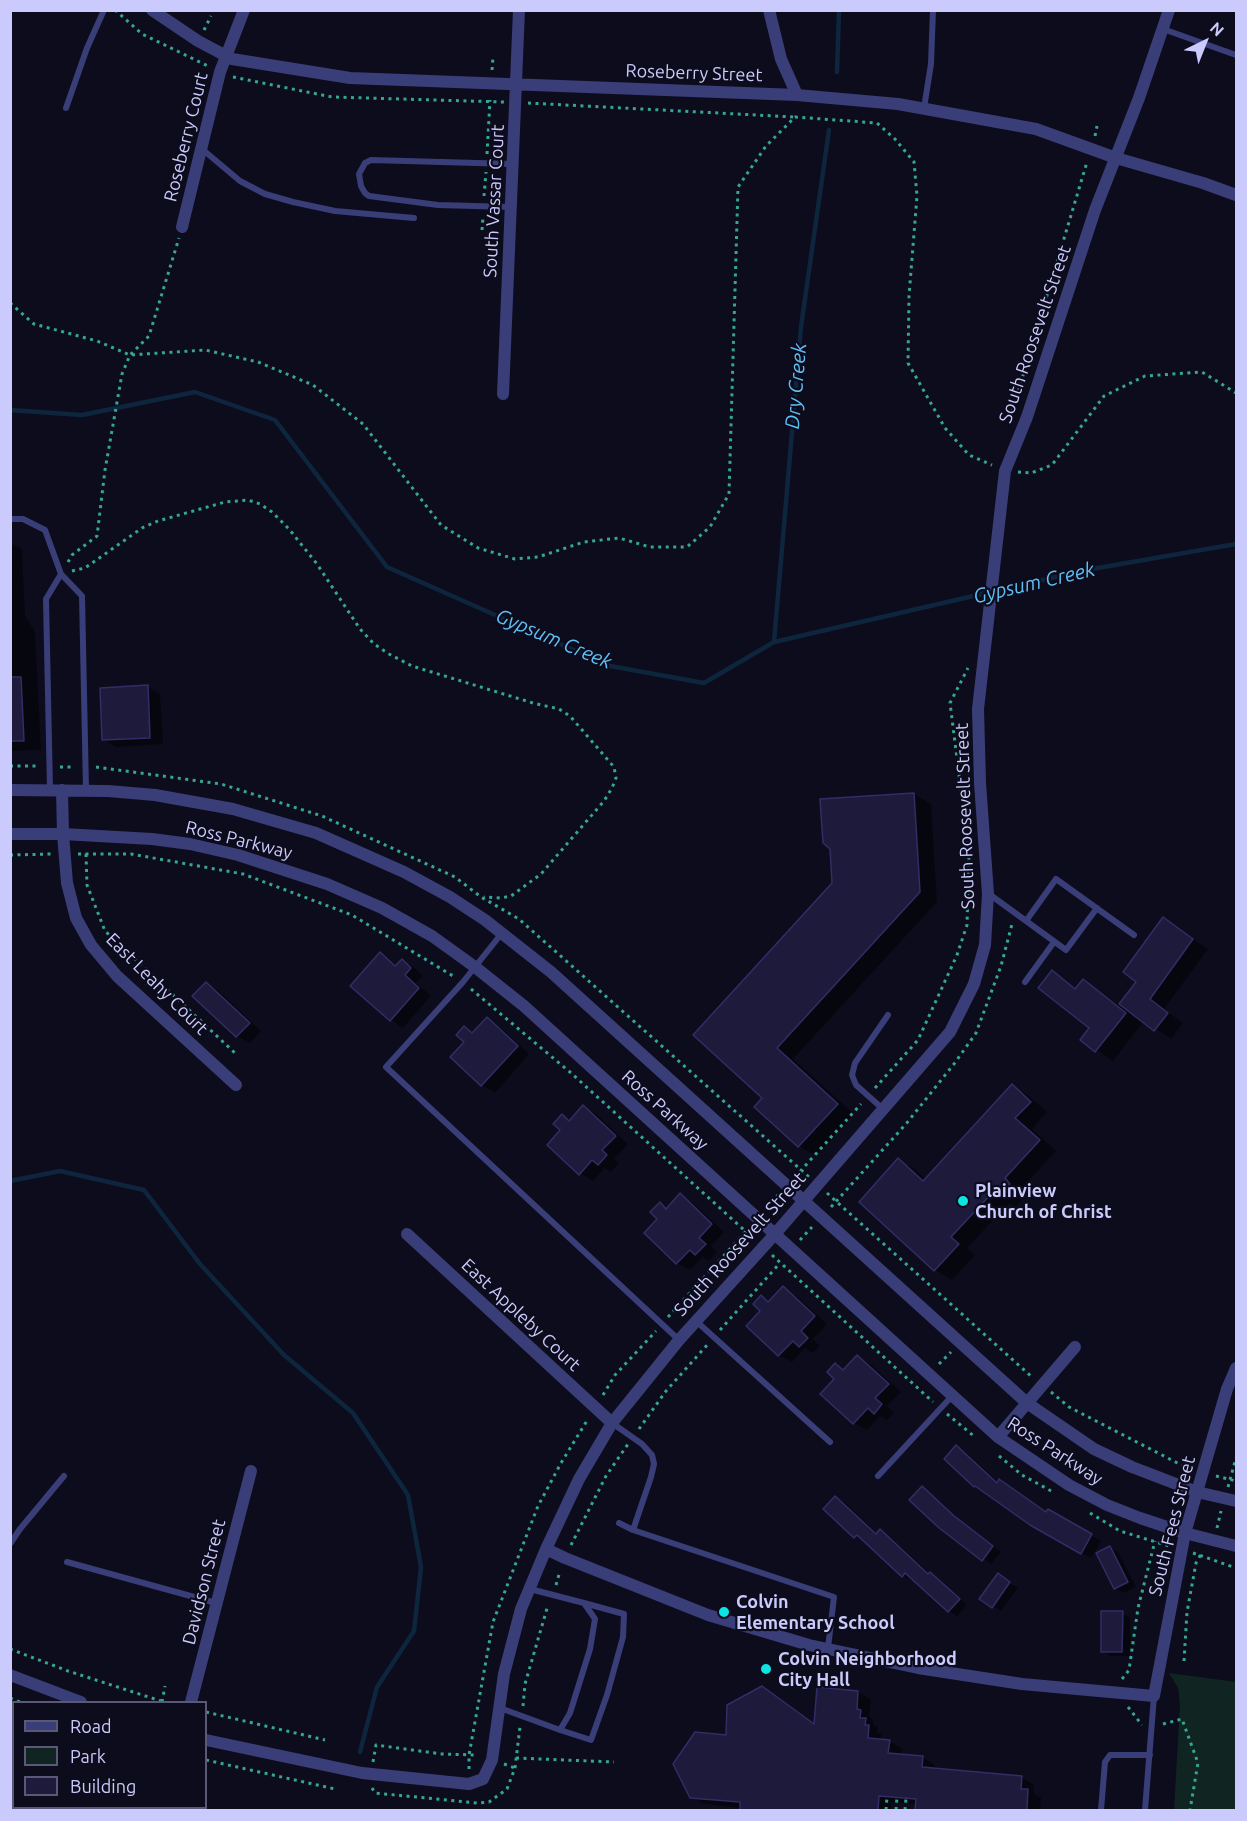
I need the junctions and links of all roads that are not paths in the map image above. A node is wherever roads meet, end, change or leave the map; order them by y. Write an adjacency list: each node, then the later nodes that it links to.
1 (104, 10): 13 (lane)
2 (152, 10): 9 (street, Roseberry Street)
3 (244, 10): 9 (street, Roseberry Court)
4 (519, 10): 11 (street, South Vassar Court)
5 (769, 10): 12 (street)
6 (933, 10): 14 (lane)
7 (1169, 10): 8 (street, South Roosevelt Street)
8 (1163, 29): 10 (lane); 16 (street, South Roosevelt Street)
9 (227, 55): 11 (street, Roseberry Street); 15 (street, Roseberry Court)
10 (1236, 55)
11 (517, 84): 12 (street, Roseberry Street); 17 (street, South Vassar Court)
12 (796, 95): 14 (street, Roseberry Street)
13 (66, 108)
14 (924, 108): 16 (street, Roseberry Street)
15 (201, 149): 20 (lane); 21 (street, Roseberry Court)
16 (1116, 158): 18 (street, Roseberry Street); 30 (street, South Roosevelt Street)
17 (514, 164): 19 (street, South Vassar Court); 19 (lane)
18 (1236, 195)
19 (512, 207): 22 (street, South Vassar Court)
20 (414, 218)
21 (182, 227)
22 (503, 394)
23 (10, 519): 24 (lane)
24 (61, 574): 26 (lane); 27 (lane)
25 (10, 790): 26 (street, Ross Parkway)
26 (56, 790): 27 (street, Ross Parkway); 29 (street, East Leahy Court)
27 (86, 790): 33 (street, Ross Parkway)
28 (10, 834): 29 (street, Ross Parkway)
29 (63, 834): 36 (street, Ross Parkway); 39 (street, East Leahy Court)
30 (988, 894): 32 (lane); 40 (street, South Roosevelt Street)
31 (1097, 908): 32 (lane); 34 (lane); 35 (lane)
32 (1026, 921): 35 (lane)
33 (502, 933): 36 (lane); 41 (street, Ross Parkway)
34 (1134, 935)
35 (1054, 942): 37 (lane)
36 (475, 967): 43 (street, Ross Parkway); 45 (lane)
37 (1025, 982)
38 (888, 1015): 40 (lane)
39 (236, 1085)
40 (883, 1109): 41 (street, South Roosevelt Street)
41 (804, 1200): 43 (street, South Roosevelt Street); 49 (street, Ross Parkway)
42 (407, 1234): 50 (street, East Appleby Court)
43 (775, 1234): 44 (street, South Roosevelt Street); 48 (street, Ross Parkway)
44 (696, 1321): 45 (street, South Roosevelt Street); 52 (lane)
45 (679, 1340): 50 (street, South Roosevelt Street)
46 (1075, 1347): 49 (street)
47 (1236, 1368): 56 (street, South Fees Street)
48 (952, 1396): 51 (street, Ross Parkway); 55 (lane)
49 (1027, 1402): 51 (street); 56 (street, Ross Parkway)
50 (612, 1423): 59 (lane); 63 (street, South Roosevelt Street)
51 (998, 1437): 60 (street, Ross Parkway)
52 (830, 1442)
53 (251, 1471): 66 (street, Davidson Street)
54 (64, 1476): 61 (lane)
55 (878, 1476)
56 (1197, 1492): 57 (street, Ross Parkway); 60 (street, South Fees Street)
57 (1231, 1499)
58 (619, 1523): 59 (lane)
59 (633, 1530): 68 (lane)
60 (1185, 1533): 62 (street, Ross Parkway); 70 (street, South Fees Street)
61 (10, 1545)
62 (1236, 1546)
63 (546, 1549): 65 (street, South Roosevelt Street); 68 (street)
64 (67, 1562): 66 (lane)
65 (529, 1589): 67 (lane); 73 (street, South Roosevelt Street)
66 (217, 1603): 72 (street, Davidson Street)
67 (584, 1603): 74 (lane); 74 (lane)
68 (828, 1648): 70 (street)
69 (10, 1675): 71 (street)
70 (1154, 1696): 76 (lane)
71 (78, 1701)
72 (191, 1701)
73 (499, 1708): 74 (lane); 75 (street, South Roosevelt Street)
74 (560, 1730)
75 (207, 1740)
76 (1150, 1755): 77 (lane); 78 (lane)
77 (1101, 1810)
78 (1145, 1810)

